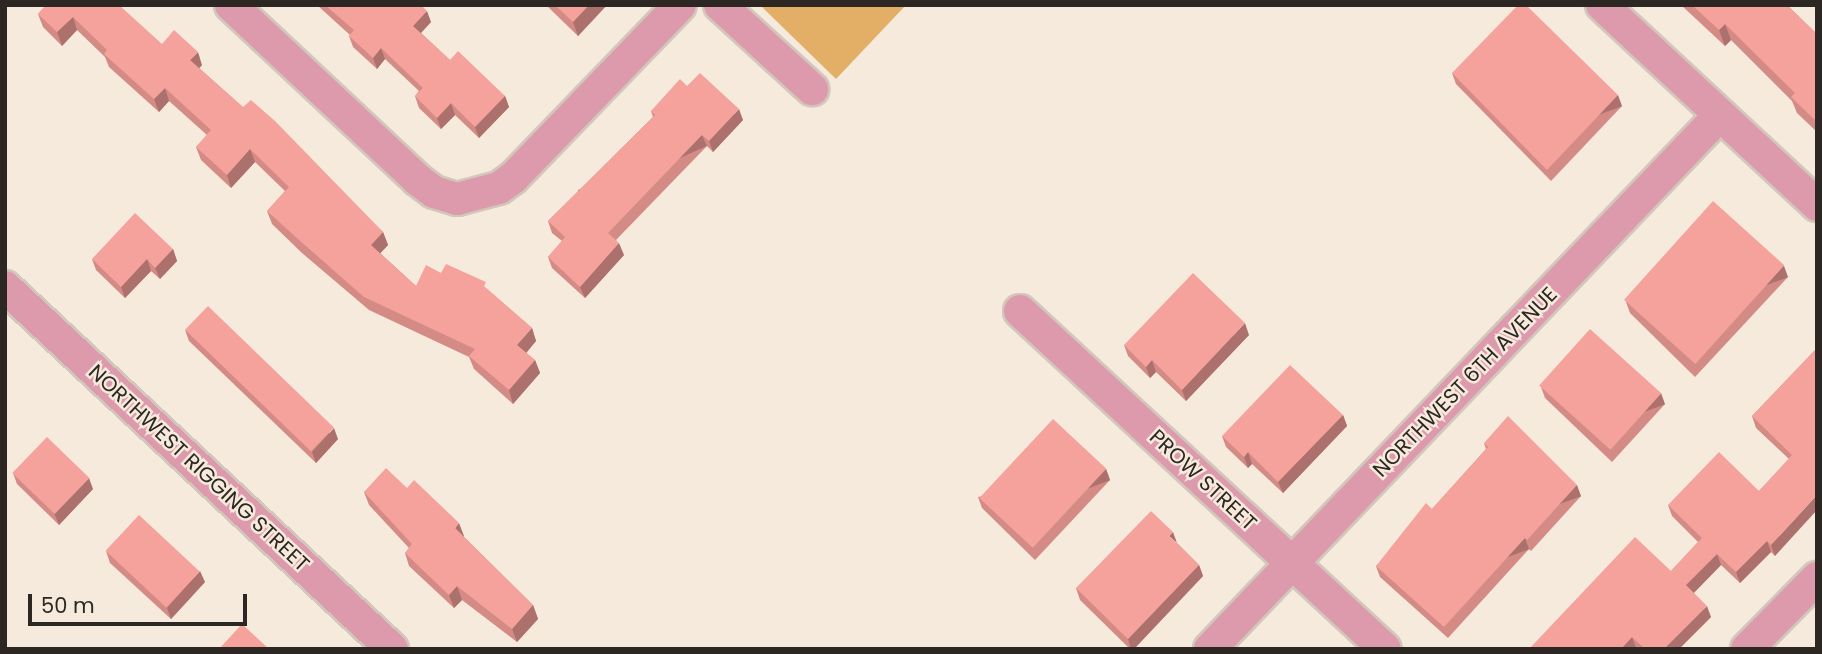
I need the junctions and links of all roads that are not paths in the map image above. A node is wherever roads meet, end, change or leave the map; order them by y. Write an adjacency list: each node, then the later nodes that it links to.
1 (231, 5): 2 (street)
2 (680, 5)
3 (720, 5): 5 (street)
4 (1602, 5): 6 (street)
5 (812, 89)
6 (1720, 115): 7 (street); 10 (street, NORTHWEST 6TH AVENUE)
7 (1817, 205)
8 (5, 288): 12 (street, NORTHWEST RIGGING STREET)
9 (1020, 311): 10 (street, PROW STREET)
10 (1292, 563): 13 (street, NORTHWEST 6TH AVENUE); 14 (street, PROW STREET)
11 (1817, 578): 15 (street)
12 (392, 649)
13 (1210, 649)
14 (1385, 649)
15 (1747, 649)

